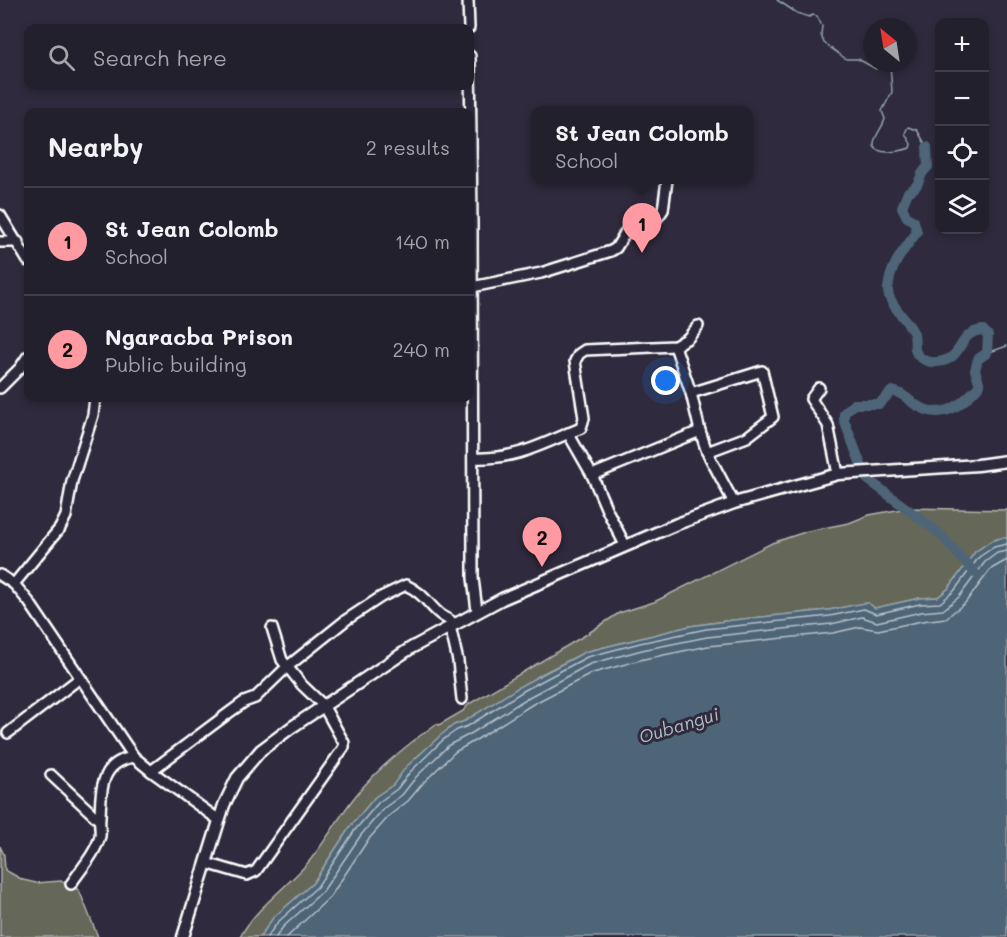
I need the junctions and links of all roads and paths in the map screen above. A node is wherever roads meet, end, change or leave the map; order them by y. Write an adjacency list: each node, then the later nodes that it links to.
1 (468, 0): 2 (street)
2 (469, 24)
3 (470, 90): 4 (street)
4 (470, 108)
5 (666, 184): 10 (street)
6 (0, 215): 8 (street)
7 (0, 242): 8 (street)
8 (18, 242): 9 (street)
9 (24, 253)
10 (474, 287)
11 (698, 326): 12 (street)
12 (675, 346): 16 (street); 20 (street)
13 (24, 362): 14 (street)
14 (0, 388)
15 (819, 388): 24 (street)
16 (692, 393): 19 (street); 21 (street)
17 (95, 402): 29 (street)
18 (473, 402): 22 (street)
19 (700, 431): 21 (street); 25 (street)
20 (568, 433): 22 (street); 25 (street)
21 (707, 452): 26 (street)
22 (473, 458): 30 (street)
23 (1007, 463): 24 (main road)
24 (840, 474): 26 (main road)
25 (592, 475): 27 (street)
26 (734, 503): 27 (main road)
27 (625, 545): 30 (main road)
28 (0, 575): 29 (street)
29 (14, 584): 34 (street)
30 (477, 612): 31 (main road)
31 (452, 625): 33 (street); 35 (street); 36 (main road)
32 (272, 628): 33 (street)
33 (287, 667): 36 (street); 39 (street)
34 (80, 678): 37 (street); 38 (street)
35 (462, 699)
36 (323, 705): 42 (main road); 43 (street)
37 (8, 732)
38 (134, 757): 39 (street); 41 (street)
39 (151, 771): 42 (street)
40 (51, 775): 41 (street)
41 (99, 820): 44 (street)
42 (219, 820): 43 (main road)
43 (206, 863): 45 (main road)
44 (71, 884)
45 (183, 937)

